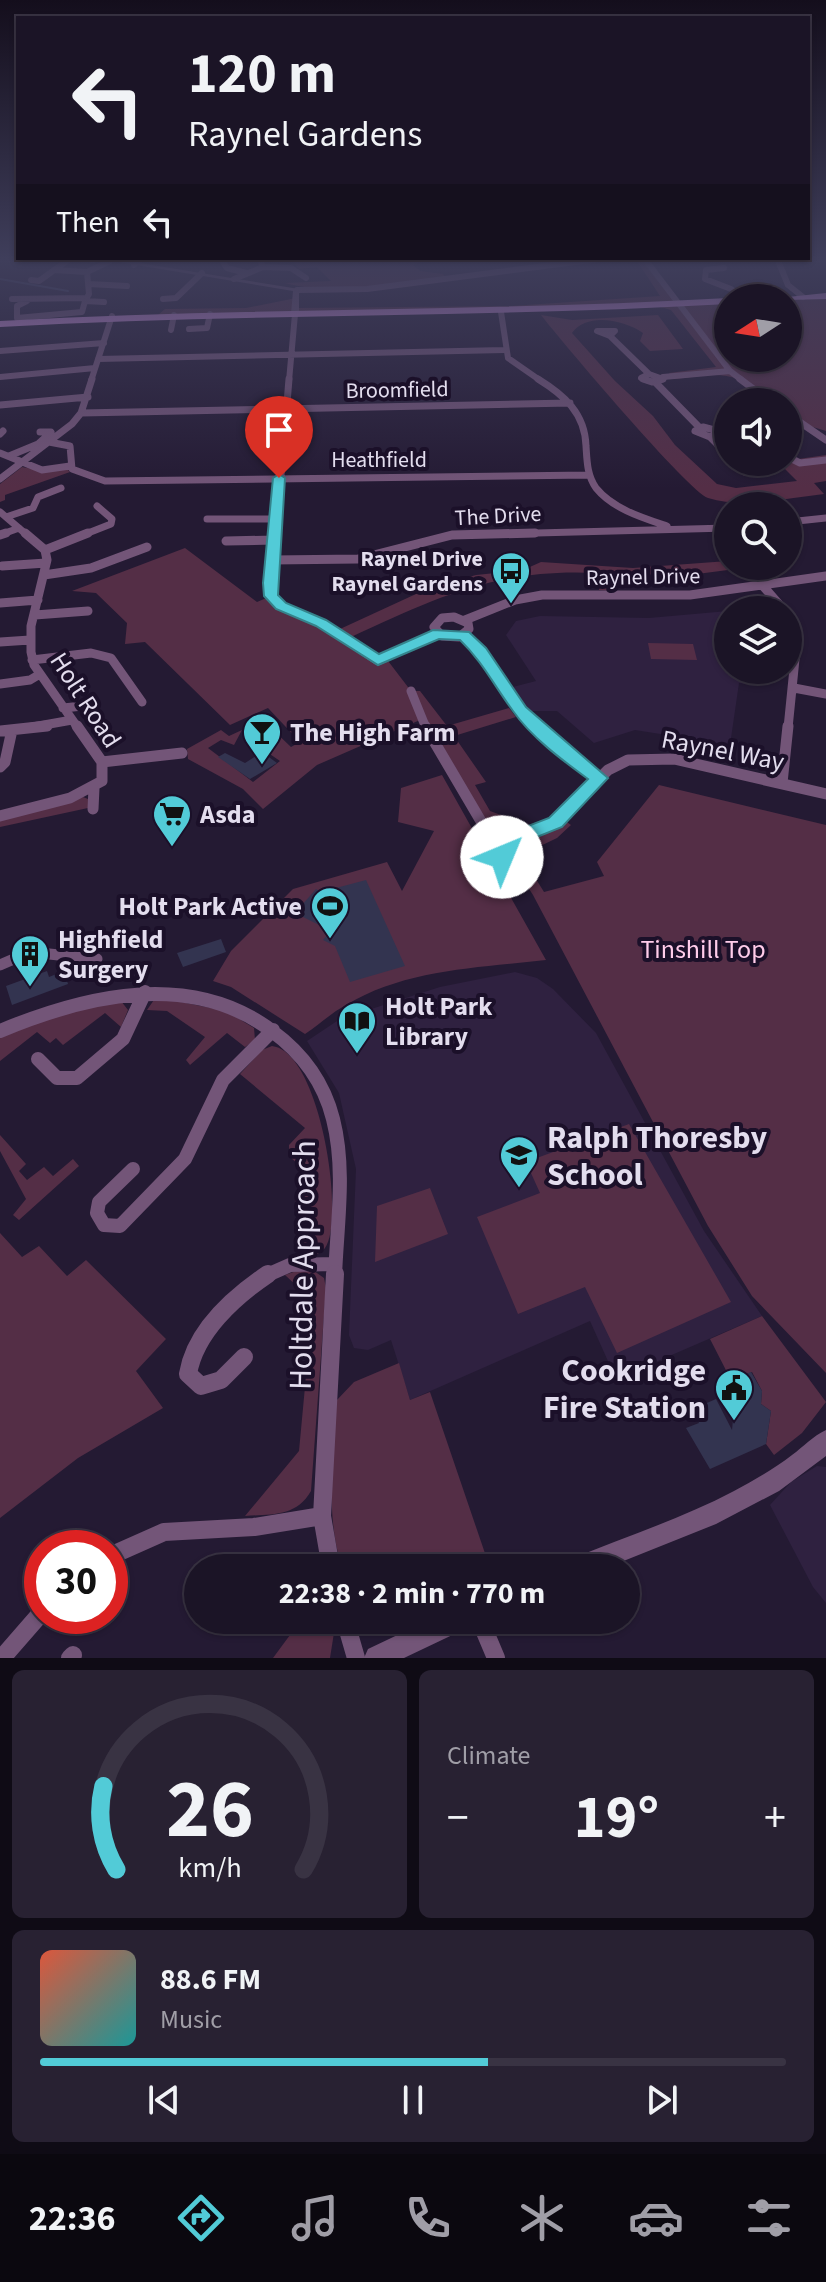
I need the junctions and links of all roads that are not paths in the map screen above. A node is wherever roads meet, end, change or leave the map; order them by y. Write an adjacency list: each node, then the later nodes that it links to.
1 (107, 334): 5 (street)
2 (292, 334): 8 (street)
3 (505, 334): 6 (street)
4 (610, 336): 13 (street)
5 (104, 343): 7 (street); 9 (street)
6 (504, 350): 8 (street); 19 (street)
7 (0, 351)
8 (290, 354): 9 (street); 21 (street)
9 (98, 359): 10 (street)
10 (95, 368): 14 (street); 18 (street)
11 (719, 372): 15 (street)
12 (731, 372): 17 (street)
13 (649, 374): 15 (street); 16 (street)
14 (0, 377)
15 (663, 377): 16 (street)
16 (655, 382): 24 (street)
17 (752, 388)
18 (88, 397): 20 (street); 22 (street)
19 (570, 403): 21 (street, Broomfield); 37 (street)
20 (0, 405)
21 (284, 409): 22 (street, Broomfield); 38 (street)
22 (81, 413): 31 (street)
23 (803, 424): 29 (street)
24 (700, 428): 25 (street); 28 (street)
25 (714, 430)
26 (40, 432): 32 (street)
27 (714, 436): 28 (street)
28 (710, 437): 30 (street)
29 (826, 440)
30 (714, 441)
31 (49, 442): 34 (street); 36 (street, Heathfield)
32 (4, 454): 34 (street)
33 (826, 460): 35 (street)
34 (23, 461): 36 (street); 39 (street)
35 (802, 463)
36 (70, 466): 38 (street, Heathfield)
37 (589, 475): 38 (street, Heathfield); 48 (street)
38 (279, 478): 47 (street)
39 (0, 479)
40 (61, 488): 42 (street)
41 (97, 506): 58 (street)
42 (33, 508): 43 (street); 44 (street)
43 (3, 514): 50 (street)
44 (41, 515)
45 (826, 518): 49 (street)
46 (207, 519): 47 (street)
47 (276, 519): 55 (street)
48 (654, 521): 52 (street); 53 (street)
49 (802, 521)
50 (19, 528): 54 (street); 58 (street)
51 (714, 528): 53 (street, The Drive)
52 (647, 529): 53 (street, The Drive); 59 (street, The Drive)
53 (679, 529)
54 (0, 535)
55 (274, 540): 56 (street); 59 (street)
56 (226, 541)
57 (147, 547): 62 (street)
58 (45, 550): 60 (street, Holt Road)
59 (272, 560): 71 (street, Raynel Drive)
60 (46, 563): 61 (street); 62 (street, Holt Road)
61 (2, 566)
62 (44, 575): 66 (street, Holt Road)
63 (824, 579): 64 (street, Raynel Drive)
64 (763, 586): 65 (street); 70 (street, Raynel Drive)
65 (772, 596)
66 (38, 600): 67 (street); 69 (street, Holt Road)
67 (0, 603)
68 (88, 611): 69 (street)
69 (35, 615): 73 (street, Holt Road)
70 (465, 620): 71 (street, Raynel Drive); 72 (street)
71 (438, 633): 72 (street, Raynel Drive)
72 (464, 635): 91 (street)
73 (30, 640): 74 (street); 75 (street, Holt Road)
74 (0, 642)
75 (32, 660): 76 (street, Holt Road); 82 (street)
76 (40, 674): 77 (street); 83 (street, Holt Road)
77 (0, 684)
78 (794, 684): 79 (street)
79 (794, 688): 81 (street); 92 (street)
80 (411, 691): 97 (street)
81 (826, 694)
82 (142, 702)
83 (63, 708): 84 (street); 85 (street, Holt Road)
84 (92, 712)
85 (72, 720): 86 (street); 89 (street, Holt Road)
86 (12, 730): 87 (street); 90 (street)
87 (0, 731)
88 (182, 753): 89 (street)
89 (102, 762): 93 (street, Holt Road)
90 (0, 767)
91 (599, 778): 92 (street, Raynel Way); 97 (street, Raynel Way)
92 (782, 783): 94 (street, Raynel Way)
93 (94, 788): 95 (street); 96 (street)
94 (826, 794)
95 (93, 809)
96 (0, 816)
97 (496, 846): 98 (street)
98 (502, 857)
99 (97, 959): 100 (street)
100 (0, 965)
101 (145, 992): 102 (street, Holtdale Approach); 103 (street, Holtdale Approach); 104 (street)
102 (2, 1027)
103 (273, 1030): 105 (street); 106 (street, Holtdale Approach)
104 (38, 1059)
105 (133, 1169)
106 (334, 1264): 107 (street); 109 (street, Holtdale Approach)
107 (244, 1357)
108 (826, 1441): 112 (street)
109 (322, 1516): 110 (street); 111 (street, Holtdale Approach)
110 (128, 1546)
111 (329, 1554)
112 (610, 1554)
113 (24, 1633): 117 (street)
114 (349, 1634): 118 (street)
115 (427, 1634): 119 (street)
116 (486, 1634): 120 (street)
117 (2, 1658)
118 (356, 1658)
119 (377, 1658)
120 (496, 1658)

